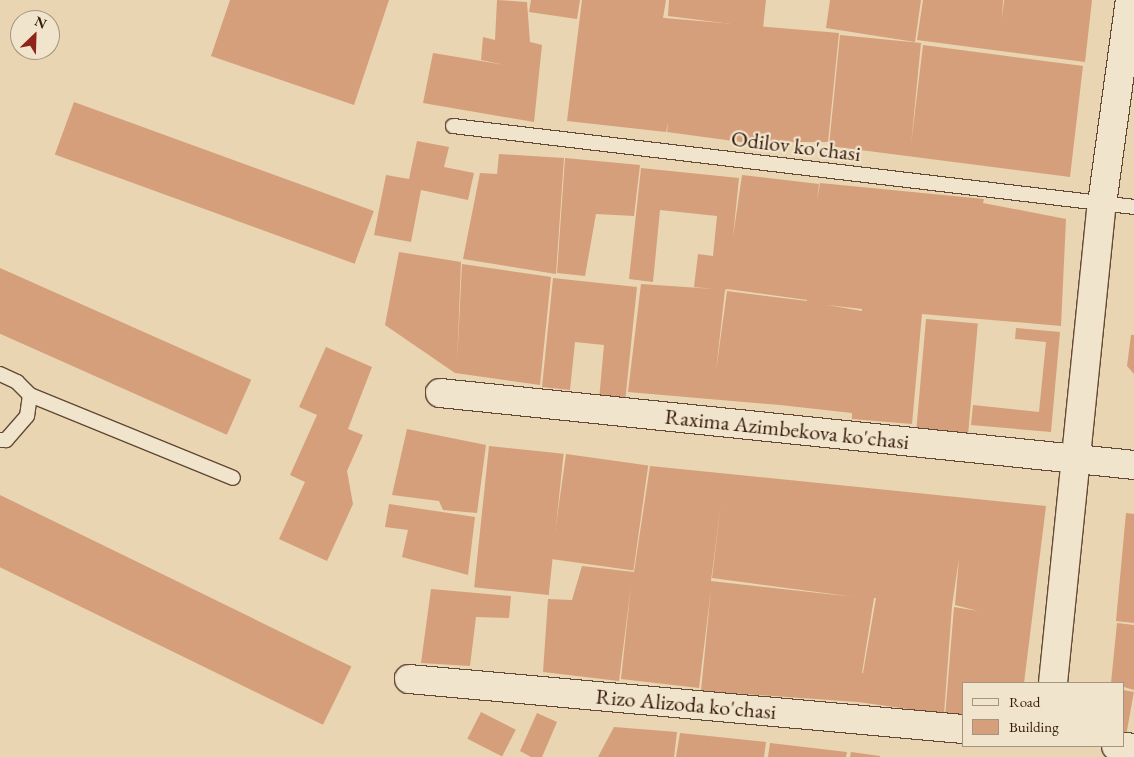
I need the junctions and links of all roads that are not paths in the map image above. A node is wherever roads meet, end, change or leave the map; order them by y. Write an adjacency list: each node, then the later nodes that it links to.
1 (1130, 0): 3 (street)
2 (453, 126): 3 (lane, Odilov ko'chasi)
3 (1102, 204): 4 (lane, Odilov ko'chasi); 9 (street)
4 (1134, 207)
5 (0, 374): 7 (lane)
6 (440, 393): 9 (street, Raxima Azimbekova ko'chasi)
7 (30, 395): 8 (lane); 11 (lane)
8 (0, 440)
9 (1078, 458): 10 (street, Raxima Azimbekova ko'chasi); 13 (street)
10 (1134, 466)
11 (233, 478)
12 (409, 679): 14 (street, Rizo Alizoda ko'chasi)
13 (1053, 682)
14 (962, 729)

